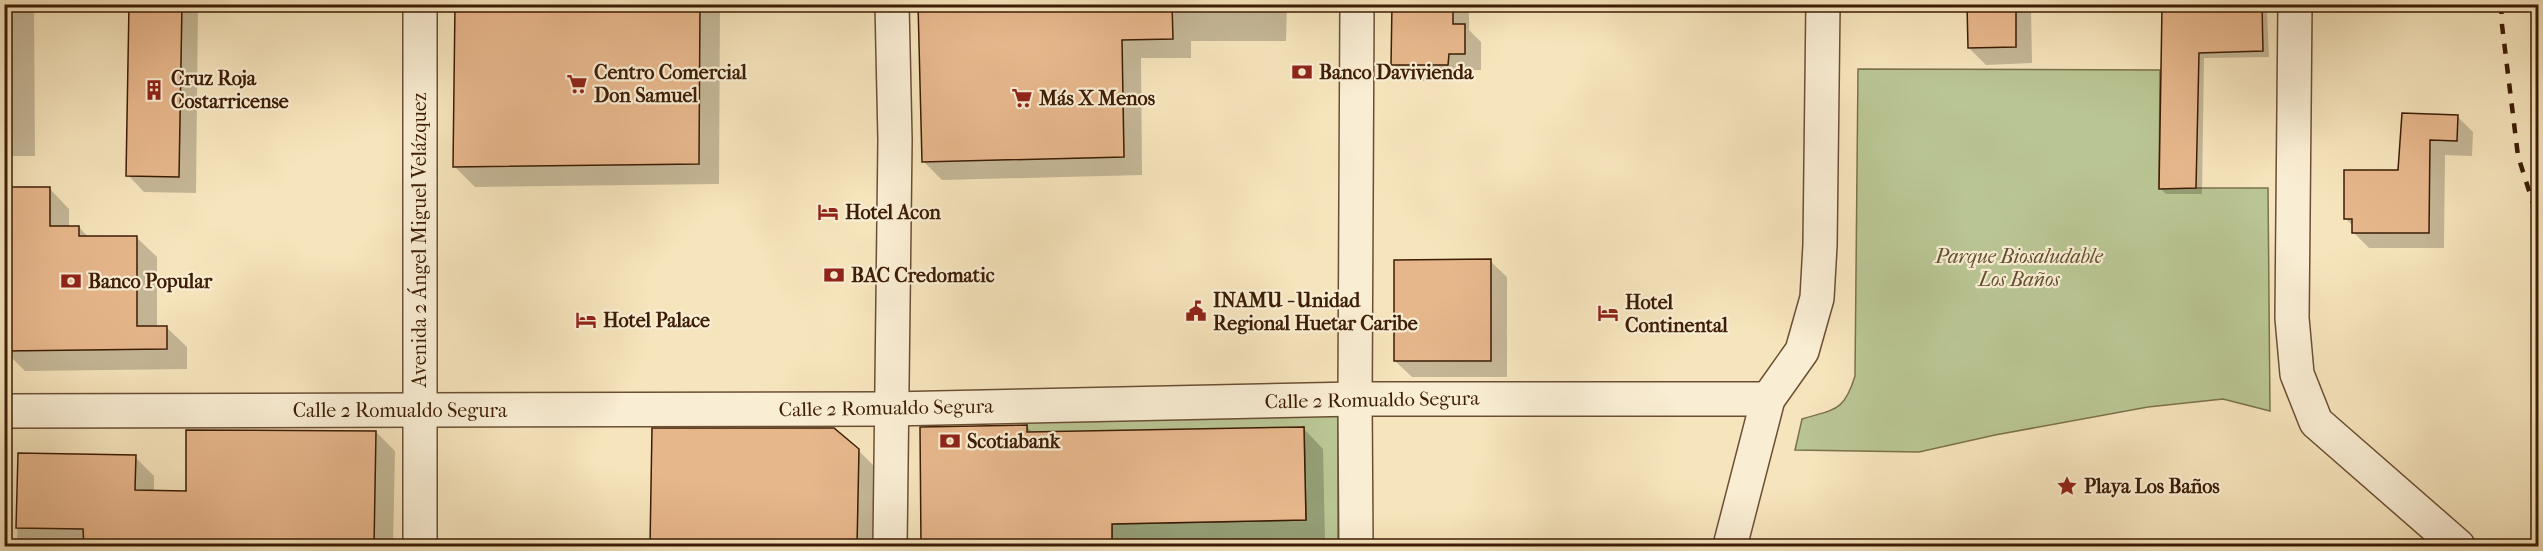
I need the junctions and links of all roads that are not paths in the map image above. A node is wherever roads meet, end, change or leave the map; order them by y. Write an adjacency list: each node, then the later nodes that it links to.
1 (420, 4): 9 (street, Avenida 2 Ángel Miguel Velázquez)
2 (892, 4): 8 (street)
3 (1357, 4): 6 (street)
4 (1822, 4): 7 (street)
5 (2295, 4): 15 (street)
6 (1355, 399): 7 (street, Calle 2 Romualdo Segura); 8 (street, Calle 2 Romualdo Segura); 13 (street)
7 (1768, 399): 14 (street)
8 (891, 409): 9 (street, Calle 2 Romualdo Segura); 12 (street)
9 (418, 410): 10 (street, Calle 2 Romualdo Segura); 11 (street, Avenida 2 Ángel Miguel Velázquez)
10 (4, 411)
11 (420, 546)
12 (890, 546)
13 (1356, 546)
14 (1730, 546)
15 (2458, 546)

